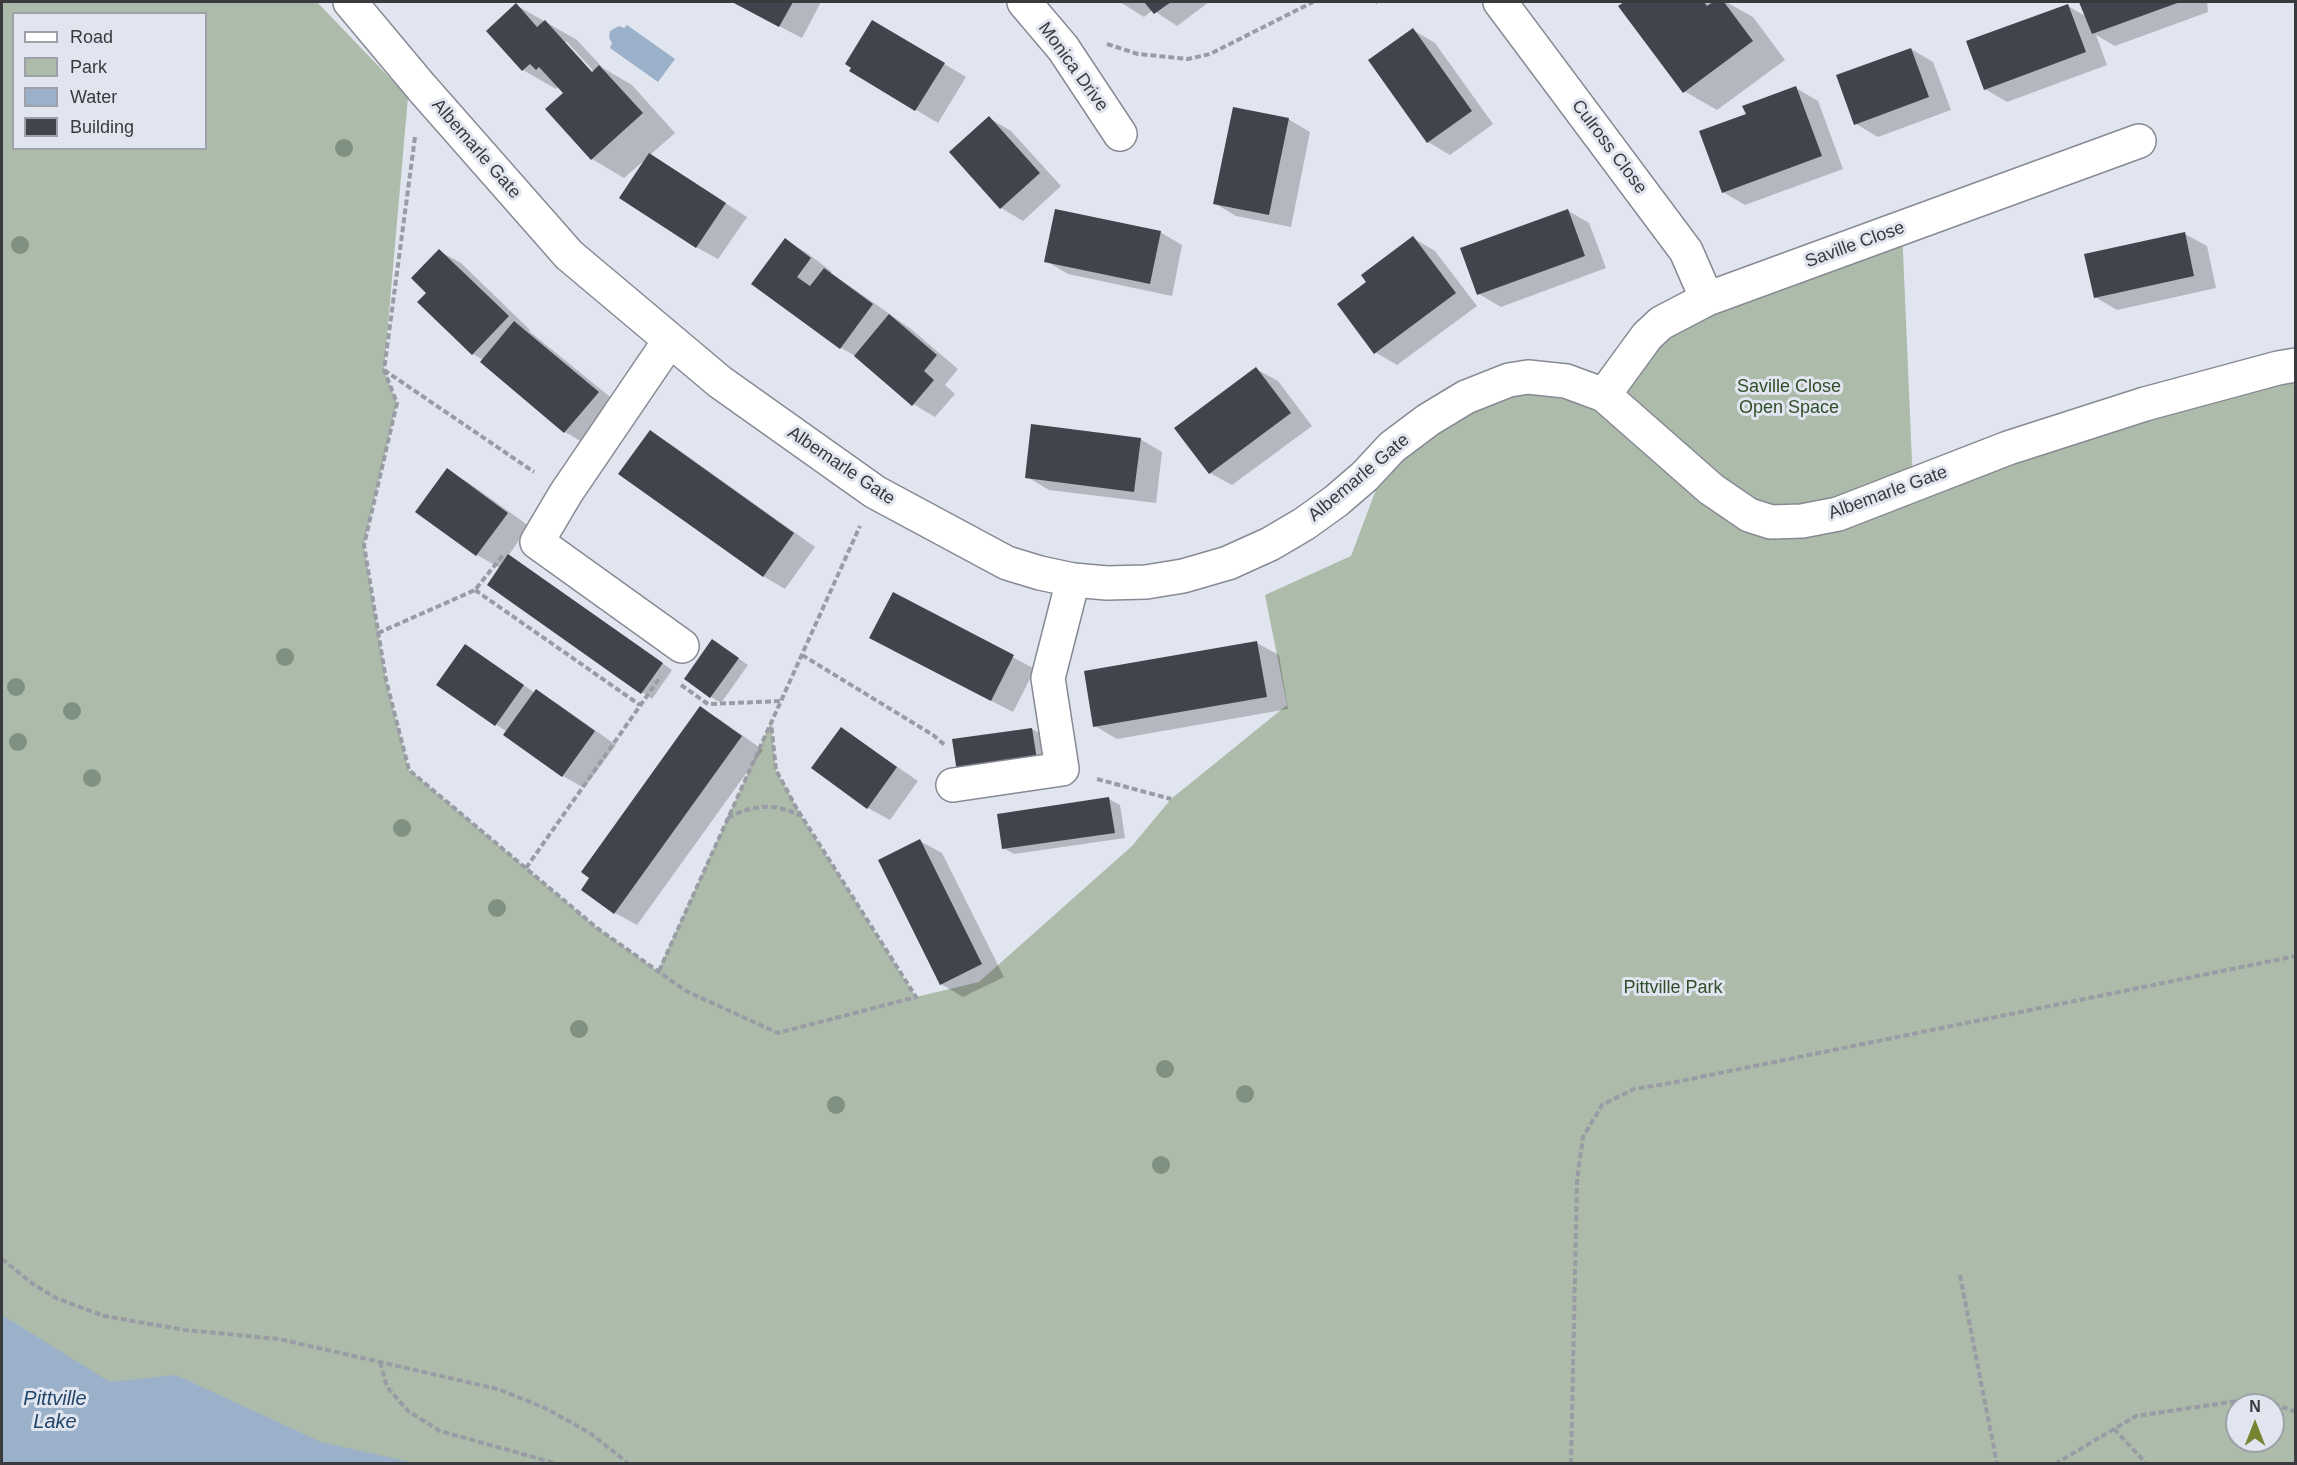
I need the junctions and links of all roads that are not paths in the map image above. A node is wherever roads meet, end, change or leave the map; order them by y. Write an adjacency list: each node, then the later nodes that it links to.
1 (350, 2): 7 (street, Albemarle Gate)
2 (1024, 2): 4 (street, Monica Drive)
3 (1500, 2): 6 (street, Culross Close)
4 (1120, 134)
5 (2139, 141): 6 (street, Saville Close)
6 (1707, 300): 9 (street, Saville Close)
7 (670, 340): 10 (street, Albemarle Gate); 11 (street)
8 (2295, 365): 9 (street, Albemarle Gate)
9 (1604, 395): 10 (street, Albemarle Gate)
10 (1073, 580): 12 (street)
11 (682, 646)
12 (953, 785)

